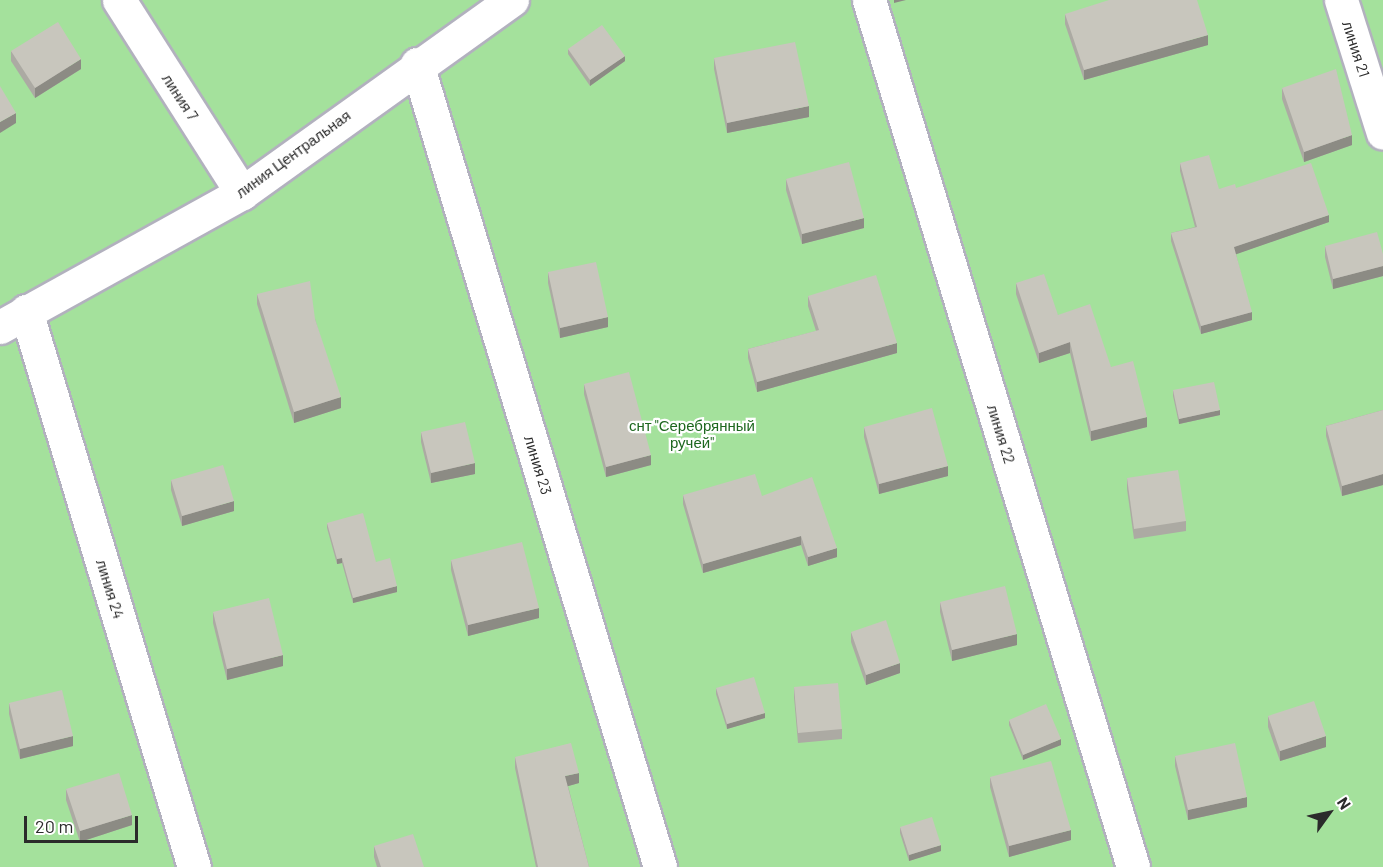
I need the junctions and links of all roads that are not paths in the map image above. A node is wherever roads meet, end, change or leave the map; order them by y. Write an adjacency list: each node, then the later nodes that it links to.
1 (119, 0): 7 (street, линия 7)
2 (512, 0): 5 (street, линия Центральная)
3 (869, 0): 11 (street, линия 22)
4 (1341, 0): 6 (street, линия 21)
5 (417, 64): 7 (street, линия Центральная); 10 (street, линия 23)
6 (1383, 133)
7 (242, 193): 8 (street, линия Центральная)
8 (13, 319): 9 (street, линия 24)
9 (194, 867)
10 (660, 867)
11 (1133, 867)

